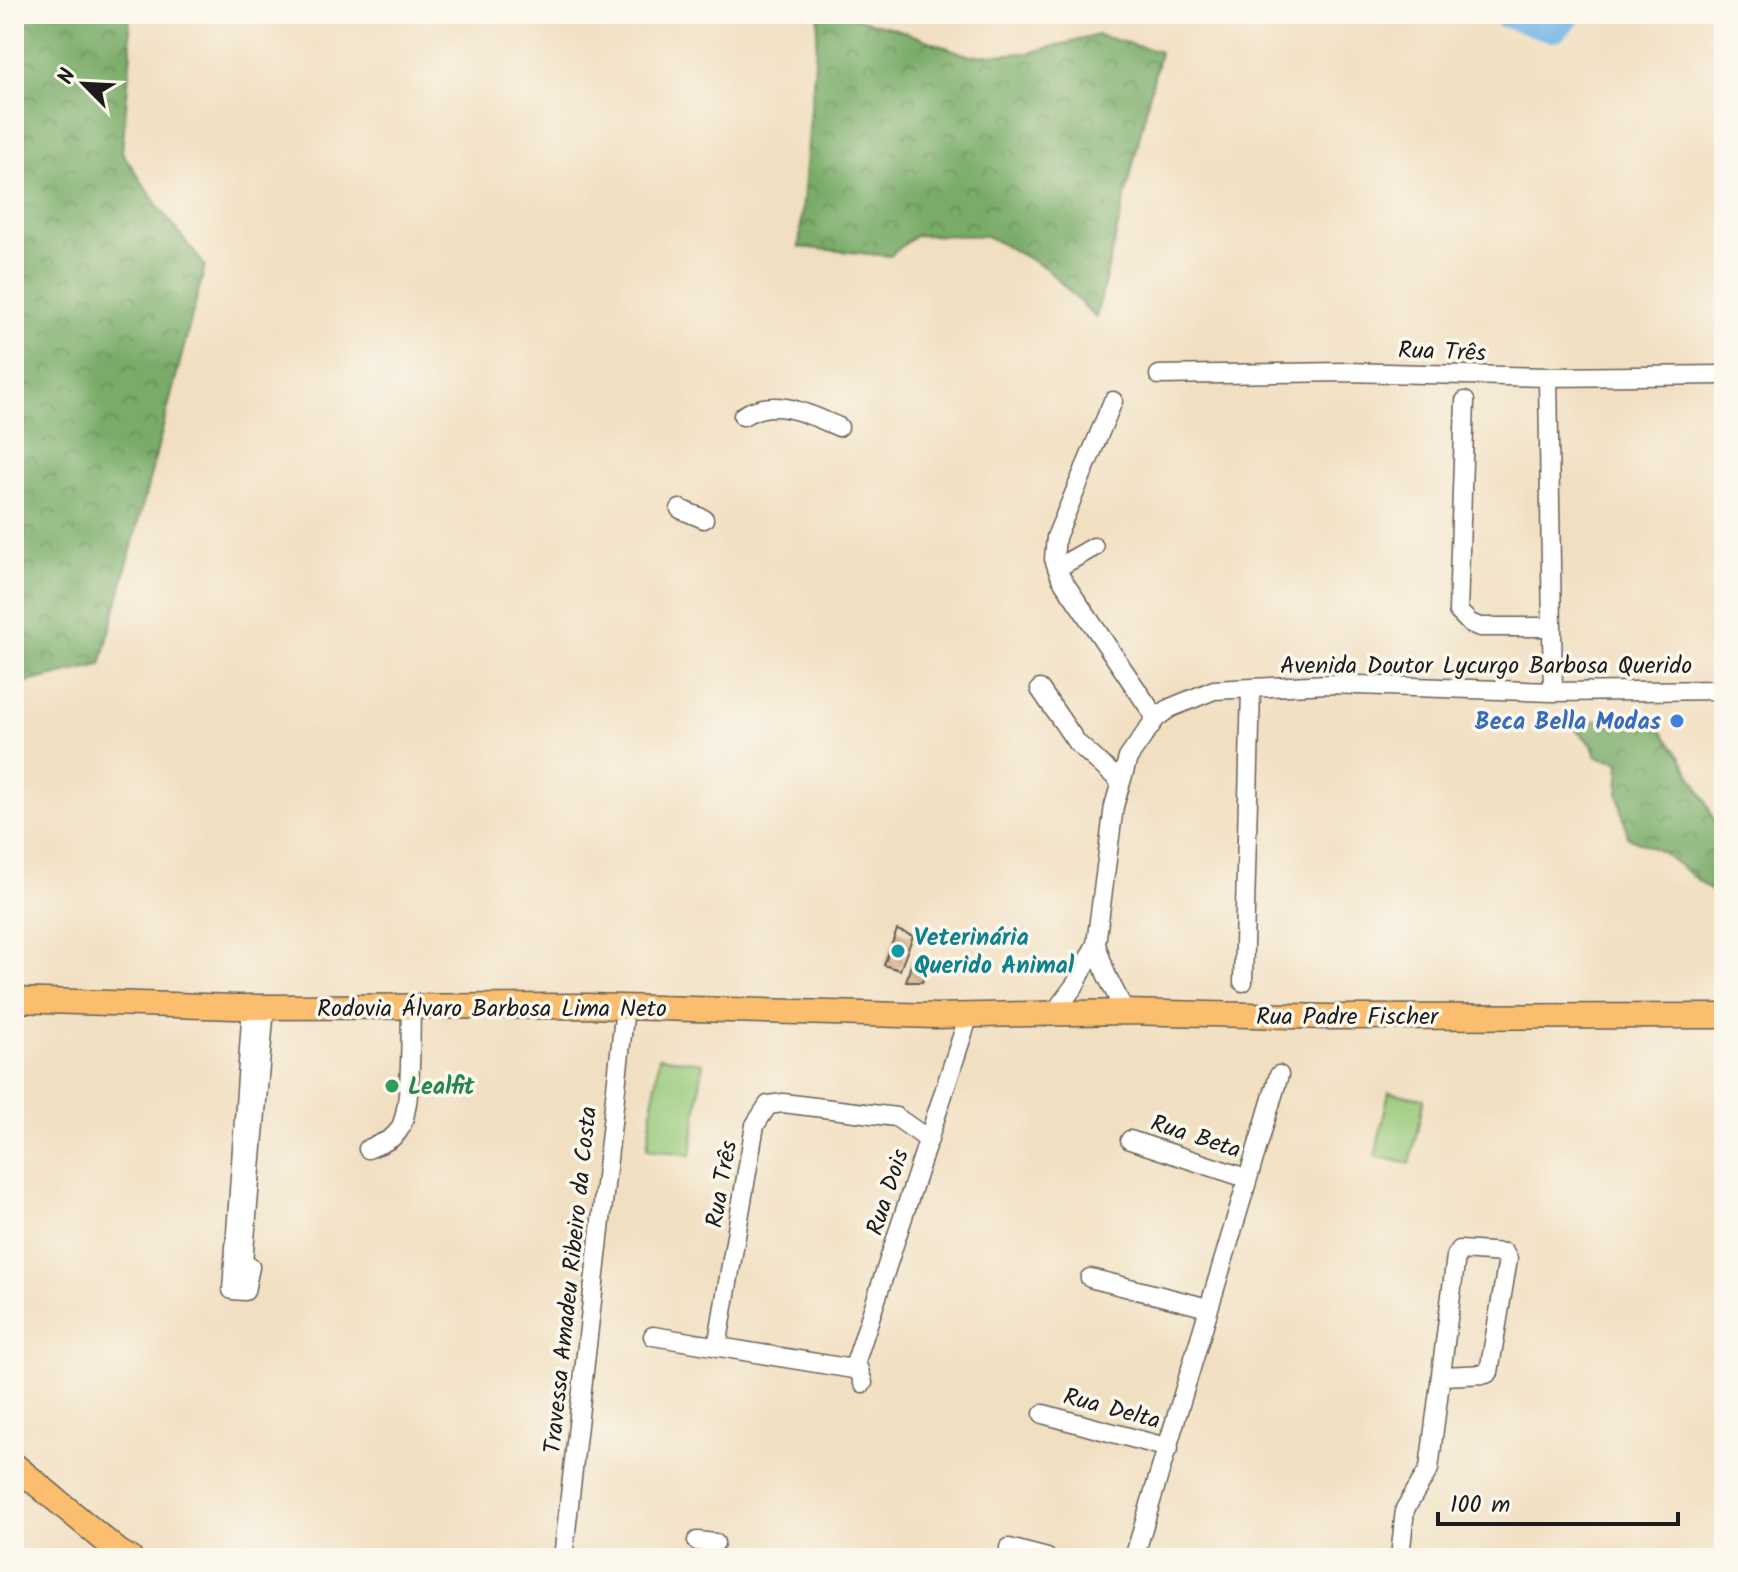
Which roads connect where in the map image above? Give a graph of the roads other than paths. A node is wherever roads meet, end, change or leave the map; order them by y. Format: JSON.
{"nodes":[{"id":1,"x":1159,"y":375,"type":"dead end"},
{"id":2,"x":1724,"y":375,"type":"edge"},
{"id":3,"x":1548,"y":377,"type":"junction"},
{"id":4,"x":1113,"y":401,"type":"dead end"},
{"id":5,"x":1465,"y":401,"type":"dead end"},
{"id":6,"x":743,"y":416,"type":"dead end"},
{"id":7,"x":839,"y":427,"type":"dead end"},
{"id":8,"x":680,"y":509,"type":"dead end"},
{"id":9,"x":704,"y":519,"type":"dead end"},
{"id":10,"x":1094,"y":547,"type":"dead end"},
{"id":11,"x":1057,"y":568,"type":"junction"},
{"id":12,"x":1551,"y":627,"type":"junction"},
{"id":13,"x":1040,"y":689,"type":"dead end"},
{"id":14,"x":1251,"y":689,"type":"junction"},
{"id":15,"x":1724,"y":690,"type":"edge"},
{"id":16,"x":1553,"y":692,"type":"junction"},
{"id":17,"x":1156,"y":718,"type":"junction"},
{"id":18,"x":1121,"y":782,"type":"junction"},
{"id":19,"x":1096,"y":944,"type":"junction"},
{"id":20,"x":1243,"y":982,"type":"dead end"},
{"id":21,"x":14,"y":1000,"type":"edge"},
{"id":22,"x":411,"y":1005,"type":"junction"},
{"id":23,"x":259,"y":1006,"type":"junction"},
{"id":24,"x":625,"y":1008,"type":"junction"},
{"id":25,"x":1125,"y":1012,"type":"junction"},
{"id":26,"x":1054,"y":1013,"type":"junction"},
{"id":27,"x":969,"y":1015,"type":"junction"},
{"id":28,"x":1724,"y":1016,"type":"edge"},
{"id":29,"x":1279,"y":1075,"type":"dead end"},
{"id":30,"x":929,"y":1140,"type":"junction"},
{"id":31,"x":1130,"y":1140,"type":"dead end"},
{"id":32,"x":368,"y":1149,"type":"dead end"},
{"id":33,"x":1246,"y":1178,"type":"junction"},
{"id":34,"x":1090,"y":1278,"type":"dead end"},
{"id":35,"x":1208,"y":1308,"type":"junction"},
{"id":36,"x":653,"y":1336,"type":"dead end"},
{"id":37,"x":717,"y":1347,"type":"junction"},
{"id":38,"x":1443,"y":1376,"type":"junction"},
{"id":39,"x":1043,"y":1414,"type":"dead end"},
{"id":40,"x":1169,"y":1448,"type":"junction"},
{"id":41,"x":14,"y":1465,"type":"edge"},
{"id":42,"x":1009,"y":1548,"type":"dead end"},
{"id":43,"x":121,"y":1556,"type":"edge"},
{"id":44,"x":563,"y":1558,"type":"edge"},
{"id":45,"x":1047,"y":1558,"type":"edge"},
{"id":46,"x":1134,"y":1558,"type":"edge"},
{"id":47,"x":1400,"y":1558,"type":"edge"}],
"edges":[{"from":1,"to":3,"type":"street","name":"Rua Três"},
{"from":2,"to":3,"type":"street","name":"Rua Três"},
{"from":3,"to":12,"type":"street"},
{"from":4,"to":11,"type":"street"},
{"from":5,"to":12,"type":"street"},
{"from":6,"to":7,"type":"street"},
{"from":8,"to":9,"type":"street"},
{"from":10,"to":11,"type":"street"},
{"from":11,"to":17,"type":"street"},
{"from":12,"to":16,"type":"street"},
{"from":13,"to":18,"type":"street"},
{"from":14,"to":16,"type":"street","name":"Avenida Doutor Lycurgo Barbosa Querido"},
{"from":14,"to":17,"type":"street","name":"Avenida Doutor Lycurgo Barbosa Querido"},
{"from":14,"to":20,"type":"street"},
{"from":15,"to":16,"type":"street","name":"Avenida Doutor Lycurgo Barbosa Querido"},
{"from":17,"to":18,"type":"street","name":"Avenida Doutor Lycurgo Barbosa Querido"},
{"from":18,"to":19,"type":"street","name":"Avenida Doutor Lycurgo Barbosa Querido"},
{"from":19,"to":25,"type":"street"},
{"from":19,"to":26,"type":"street"},
{"from":21,"to":23,"type":"main road","name":"Rodovia Álvaro Barbosa Lima Neto"},
{"from":22,"to":23,"type":"main road","name":"Rodovia Álvaro Barbosa Lima Neto"},
{"from":22,"to":24,"type":"main road","name":"Rodovia Álvaro Barbosa Lima Neto"},
{"from":22,"to":32,"type":"street"},
{"from":23,"to":23,"type":"street"},
{"from":24,"to":27,"type":"main road","name":"Rodovia Álvaro Barbosa Lima Neto"},
{"from":24,"to":44,"type":"street","name":"Travessa Amadeu Ribeiro da Costa"},
{"from":25,"to":26,"type":"main road","name":"Rua Padre Fischer"},
{"from":25,"to":28,"type":"main road","name":"Rua Padre Fischer"},
{"from":26,"to":27,"type":"main road","name":"Rua Padre Fischer"},
{"from":27,"to":30,"type":"street","name":"Rua Dois"},
{"from":29,"to":33,"type":"street"},
{"from":30,"to":37,"type":"street","name":"Rua Dois"},
{"from":30,"to":37,"type":"street","name":"Rua Três"},
{"from":31,"to":33,"type":"street","name":"Rua Beta"},
{"from":33,"to":35,"type":"street"},
{"from":34,"to":35,"type":"street"},
{"from":35,"to":40,"type":"street"},
{"from":36,"to":37,"type":"street"},
{"from":38,"to":38,"type":"street"},
{"from":38,"to":47,"type":"street"},
{"from":39,"to":40,"type":"street","name":"Rua Delta"},
{"from":40,"to":46,"type":"street"},
{"from":41,"to":43,"type":"main road"},
{"from":42,"to":45,"type":"street"}]}
